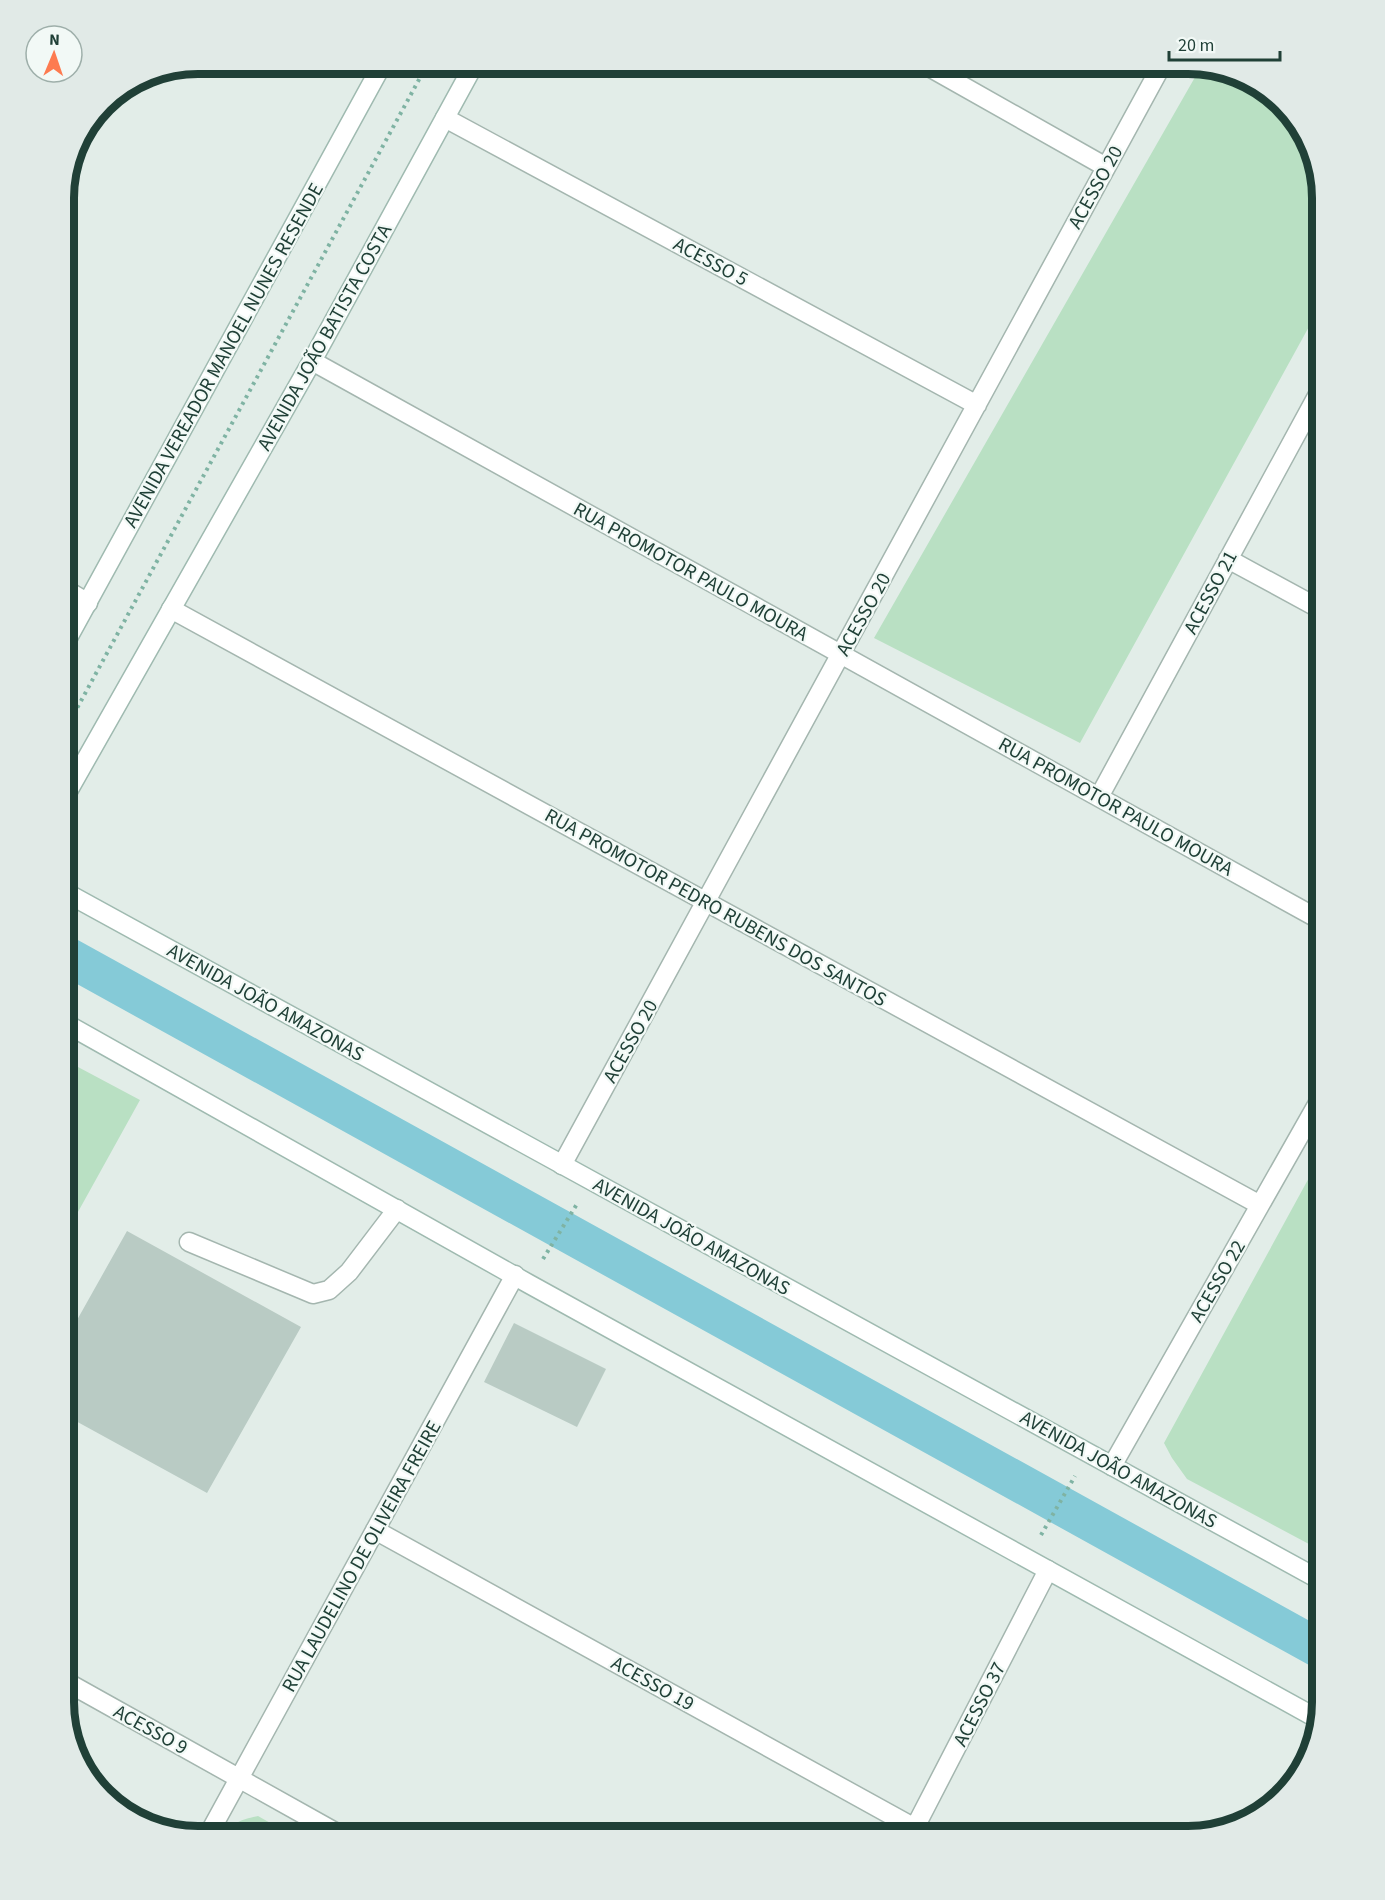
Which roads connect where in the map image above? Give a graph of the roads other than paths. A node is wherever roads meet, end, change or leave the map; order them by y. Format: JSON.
{"nodes":[{"id":1,"x":377,"y":74,"type":"edge"},
{"id":2,"x":469,"y":74,"type":"edge"},
{"id":3,"x":941,"y":74,"type":"edge"},
{"id":4,"x":1157,"y":74,"type":"edge"},
{"id":5,"x":445,"y":118,"type":"junction"},
{"id":6,"x":1106,"y":167,"type":"junction"},
{"id":7,"x":312,"y":360,"type":"junction"},
{"id":8,"x":977,"y":405,"type":"junction"},
{"id":9,"x":1312,"y":405,"type":"edge"},
{"id":10,"x":1228,"y":559,"type":"junction"},
{"id":11,"x":74,"y":595,"type":"edge"},
{"id":12,"x":88,"y":603,"type":"junction"},
{"id":13,"x":1312,"y":605,"type":"edge"},
{"id":14,"x":171,"y":609,"type":"junction"},
{"id":15,"x":74,"y":628,"type":"edge"},
{"id":16,"x":841,"y":654,"type":"junction"},
{"id":17,"x":74,"y":781,"type":"edge"},
{"id":18,"x":1099,"y":797,"type":"junction"},
{"id":19,"x":74,"y":897,"type":"edge"},
{"id":20,"x":706,"y":902,"type":"junction"},
{"id":21,"x":1312,"y":915,"type":"edge"},
{"id":22,"x":74,"y":1028,"type":"edge"},
{"id":23,"x":1312,"y":1114,"type":"edge"},
{"id":24,"x":562,"y":1165,"type":"junction"},
{"id":25,"x":1260,"y":1205,"type":"junction"},
{"id":26,"x":397,"y":1209,"type":"junction"},
{"id":27,"x":189,"y":1242,"type":"dead end"},
{"id":28,"x":515,"y":1275,"type":"junction"},
{"id":29,"x":1112,"y":1466,"type":"junction"},
{"id":30,"x":375,"y":1530,"type":"junction"},
{"id":31,"x":1048,"y":1570,"type":"junction"},
{"id":32,"x":1312,"y":1576,"type":"edge"},
{"id":33,"x":74,"y":1686,"type":"edge"},
{"id":34,"x":1311,"y":1715,"type":"edge"},
{"id":35,"x":240,"y":1778,"type":"junction"},
{"id":36,"x":213,"y":1826,"type":"edge"},
{"id":37,"x":325,"y":1826,"type":"edge"},
{"id":38,"x":902,"y":1826,"type":"edge"},
{"id":39,"x":916,"y":1826,"type":"edge"}],
"edges":[{"from":1,"to":12,"type":"street","name":"AVENIDA VEREADOR MANOEL NUNES RESENDE"},
{"from":2,"to":5,"type":"street","name":"AVENIDA JOÃO BATISTA COSTA"},
{"from":3,"to":6,"type":"street"},
{"from":4,"to":6,"type":"street","name":"ACESSO 20"},
{"from":5,"to":7,"type":"street","name":"AVENIDA JOÃO BATISTA COSTA"},
{"from":5,"to":8,"type":"street","name":"ACESSO 5"},
{"from":6,"to":8,"type":"street","name":"ACESSO 20"},
{"from":7,"to":14,"type":"street","name":"AVENIDA JOÃO BATISTA COSTA"},
{"from":7,"to":16,"type":"street","name":"RUA PROMOTOR PAULO MOURA"},
{"from":8,"to":16,"type":"street","name":"ACESSO 20"},
{"from":9,"to":10,"type":"street","name":"ACESSO 21"},
{"from":10,"to":13,"type":"street"},
{"from":10,"to":18,"type":"street","name":"ACESSO 21"},
{"from":11,"to":12,"type":"street"},
{"from":12,"to":15,"type":"street","name":"AVENIDA VEREADOR MANOEL NUNES RESENDE"},
{"from":14,"to":17,"type":"street"},
{"from":14,"to":20,"type":"street","name":"RUA PROMOTOR PEDRO RUBENS DOS SANTOS"},
{"from":16,"to":18,"type":"street","name":"RUA PROMOTOR PAULO MOURA"},
{"from":16,"to":20,"type":"street","name":"ACESSO 20"},
{"from":18,"to":21,"type":"street","name":"RUA PROMOTOR PAULO MOURA"},
{"from":19,"to":24,"type":"street","name":"AVENIDA JOÃO AMAZONAS"},
{"from":20,"to":24,"type":"street","name":"ACESSO 20"},
{"from":20,"to":25,"type":"street","name":"RUA PROMOTOR PEDRO RUBENS DOS SANTOS"},
{"from":22,"to":26,"type":"street"},
{"from":23,"to":25,"type":"street","name":"ACESSO 22"},
{"from":24,"to":29,"type":"street","name":"AVENIDA JOÃO AMAZONAS"},
{"from":25,"to":29,"type":"street","name":"ACESSO 22"},
{"from":26,"to":27,"type":"street"},
{"from":26,"to":28,"type":"street"},
{"from":28,"to":30,"type":"street","name":"RUA LAUDELINO DE OLIVEIRA FREIRE"},
{"from":28,"to":31,"type":"street"},
{"from":29,"to":32,"type":"street","name":"AVENIDA JOÃO AMAZONAS"},
{"from":30,"to":35,"type":"street","name":"RUA LAUDELINO DE OLIVEIRA FREIRE"},
{"from":30,"to":38,"type":"street","name":"ACESSO 19"},
{"from":31,"to":34,"type":"street"},
{"from":31,"to":39,"type":"street","name":"ACESSO 37"},
{"from":33,"to":35,"type":"street","name":"ACESSO 9"},
{"from":35,"to":36,"type":"street","name":"RUA LAUDELINO DE OLIVEIRA FREIRE"},
{"from":35,"to":37,"type":"street","name":"ACESSO 9"}]}
